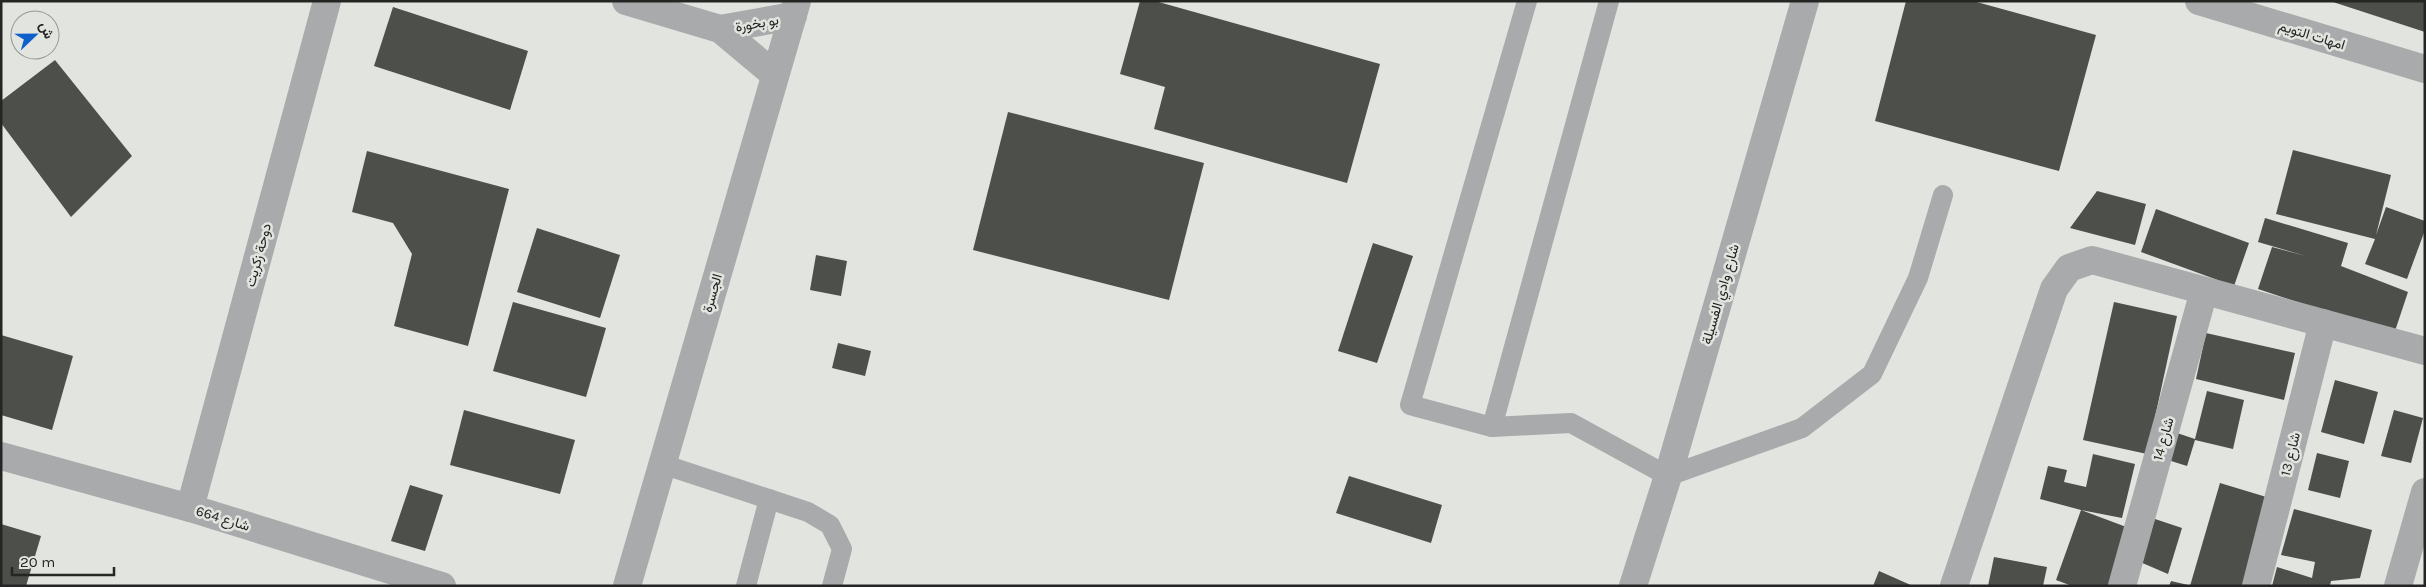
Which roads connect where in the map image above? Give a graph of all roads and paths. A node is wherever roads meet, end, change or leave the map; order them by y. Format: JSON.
{"nodes":[{"id":1,"x":327,"y":1,"type":"edge"},
{"id":2,"x":626,"y":1,"type":"edge"},
{"id":3,"x":1527,"y":1,"type":"edge"},
{"id":4,"x":1609,"y":1,"type":"edge"},
{"id":5,"x":1805,"y":1,"type":"edge"},
{"id":6,"x":2198,"y":1,"type":"edge"},
{"id":7,"x":795,"y":9,"type":"edge"},
{"id":8,"x":720,"y":29,"type":"junction"},
{"id":9,"x":2425,"y":69,"type":"edge"},
{"id":10,"x":775,"y":75,"type":"junction"},
{"id":11,"x":1943,"y":195,"type":"dead end"},
{"id":12,"x":2204,"y":291,"type":"junction"},
{"id":13,"x":2323,"y":323,"type":"junction"},
{"id":14,"x":2425,"y":351,"type":"edge"},
{"id":15,"x":1492,"y":427,"type":"junction"},
{"id":16,"x":1,"y":456,"type":"edge"},
{"id":17,"x":662,"y":464,"type":"junction"},
{"id":18,"x":1668,"y":476,"type":"junction"},
{"id":19,"x":2425,"y":492,"type":"edge"},
{"id":20,"x":769,"y":499,"type":"junction"},
{"id":21,"x":190,"y":508,"type":"junction"},
{"id":22,"x":442,"y":586,"type":"edge"},
{"id":23,"x":628,"y":586,"type":"edge"},
{"id":24,"x":746,"y":586,"type":"edge"},
{"id":25,"x":832,"y":586,"type":"edge"},
{"id":26,"x":1633,"y":586,"type":"edge"},
{"id":27,"x":1954,"y":586,"type":"edge"},
{"id":28,"x":2122,"y":586,"type":"edge"},
{"id":29,"x":2256,"y":586,"type":"edge"},
{"id":30,"x":2398,"y":586,"type":"edge"}],
"edges":[{"from":1,"to":21,"type":"street","name":"دوحة زكريت"},
{"from":2,"to":8,"type":"street","name":"بو بخورة"},
{"from":3,"to":15,"type":"lane"},
{"from":4,"to":15,"type":"lane"},
{"from":5,"to":18,"type":"street","name":"شارع وادي الفسيلة"},
{"from":6,"to":9,"type":"street","name":"امهات التويم"},
{"from":7,"to":8,"type":"street","name":"بو بخورة"},
{"from":7,"to":10,"type":"street","name":"الجسرة"},
{"from":8,"to":10,"type":"street","name":"بو بخورة"},
{"from":10,"to":17,"type":"street","name":"الجسرة"},
{"from":11,"to":18,"type":"lane"},
{"from":12,"to":13,"type":"street"},
{"from":12,"to":27,"type":"street"},
{"from":12,"to":28,"type":"street","name":"شارع 14"},
{"from":13,"to":14,"type":"street"},
{"from":13,"to":29,"type":"street","name":"شارع 13"},
{"from":15,"to":18,"type":"lane"},
{"from":16,"to":21,"type":"street","name":"شارع 664"},
{"from":17,"to":20,"type":"lane"},
{"from":17,"to":23,"type":"street","name":"الجسرة"},
{"from":18,"to":26,"type":"street","name":"شارع وادي الفسيلة"},
{"from":19,"to":30,"type":"street"},
{"from":20,"to":24,"type":"lane"},
{"from":20,"to":25,"type":"lane"},
{"from":21,"to":22,"type":"street","name":"شارع 664"}]}
